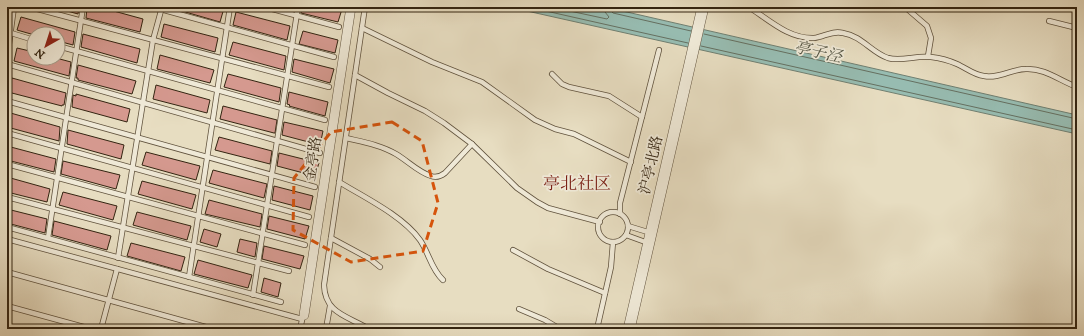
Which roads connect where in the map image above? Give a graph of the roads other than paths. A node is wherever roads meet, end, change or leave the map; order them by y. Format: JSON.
{"nodes":[{"id":1,"x":14,"y":7,"type":"edge"},
{"id":2,"x":30,"y":7,"type":"edge"},
{"id":3,"x":83,"y":7,"type":"edge"},
{"id":4,"x":153,"y":7,"type":"edge"},
{"id":5,"x":230,"y":7,"type":"edge"},
{"id":6,"x":265,"y":7,"type":"edge"},
{"id":7,"x":298,"y":7,"type":"edge"},
{"id":8,"x":351,"y":7,"type":"edge"},
{"id":9,"x":366,"y":7,"type":"edge"},
{"id":10,"x":703,"y":7,"type":"edge"},
{"id":11,"x":749,"y":7,"type":"edge"},
{"id":12,"x":905,"y":7,"type":"edge"},
{"id":13,"x":161,"y":8,"type":"edge"},
{"id":14,"x":297,"y":16,"type":"junction"},
{"id":15,"x":81,"y":21,"type":"junction"},
{"id":16,"x":1049,"y":21,"type":"dead end"},
{"id":17,"x":227,"y":27,"type":"junction"},
{"id":18,"x":339,"y":27,"type":"dead end"},
{"id":19,"x":362,"y":28,"type":"junction"},
{"id":20,"x":1077,"y":28,"type":"edge"},
{"id":21,"x":11,"y":33,"type":"junction"},
{"id":22,"x":26,"y":38,"type":"edge"},
{"id":23,"x":153,"y":40,"type":"junction"},
{"id":24,"x":292,"y":46,"type":"junction"},
{"id":25,"x":66,"y":48,"type":"edge"},
{"id":26,"x":659,"y":50,"type":"dead end"},
{"id":27,"x":76,"y":51,"type":"junction"},
{"id":28,"x":928,"y":56,"type":"junction"},
{"id":29,"x":334,"y":57,"type":"dead end"},
{"id":30,"x":222,"y":58,"type":"junction"},
{"id":31,"x":7,"y":59,"type":"edge"},
{"id":32,"x":7,"y":64,"type":"edge"},
{"id":33,"x":148,"y":71,"type":"junction"},
{"id":34,"x":552,"y":74,"type":"dead end"},
{"id":35,"x":355,"y":75,"type":"junction"},
{"id":36,"x":288,"y":76,"type":"junction"},
{"id":37,"x":72,"y":82,"type":"junction"},
{"id":38,"x":330,"y":87,"type":"dead end"},
{"id":39,"x":1077,"y":87,"type":"edge"},
{"id":40,"x":217,"y":90,"type":"junction"},
{"id":41,"x":7,"y":101,"type":"edge"},
{"id":42,"x":143,"y":102,"type":"junction"},
{"id":43,"x":282,"y":109,"type":"junction"},
{"id":44,"x":642,"y":116,"type":"junction"},
{"id":45,"x":66,"y":118,"type":"junction"},
{"id":46,"x":325,"y":120,"type":"dead end"},
{"id":47,"x":212,"y":122,"type":"junction"},
{"id":48,"x":7,"y":133,"type":"edge"},
{"id":49,"x":137,"y":137,"type":"junction"},
{"id":50,"x":346,"y":138,"type":"junction"},
{"id":51,"x":278,"y":140,"type":"junction"},
{"id":52,"x":472,"y":144,"type":"junction"},
{"id":53,"x":62,"y":148,"type":"junction"},
{"id":54,"x":320,"y":153,"type":"dead end"},
{"id":55,"x":207,"y":157,"type":"junction"},
{"id":56,"x":631,"y":162,"type":"junction"},
{"id":57,"x":7,"y":164,"type":"edge"},
{"id":58,"x":132,"y":168,"type":"junction"},
{"id":59,"x":272,"y":175,"type":"junction"},
{"id":60,"x":58,"y":178,"type":"junction"},
{"id":61,"x":339,"y":182,"type":"junction"},
{"id":62,"x":202,"y":187,"type":"junction"},
{"id":63,"x":315,"y":187,"type":"dead end"},
{"id":64,"x":7,"y":197,"type":"edge"},
{"id":65,"x":128,"y":197,"type":"junction"},
{"id":66,"x":267,"y":205,"type":"junction"},
{"id":67,"x":53,"y":209,"type":"junction"},
{"id":68,"x":620,"y":214,"type":"junction"},
{"id":69,"x":198,"y":216,"type":"junction"},
{"id":70,"x":309,"y":217,"type":"dead end"},
{"id":71,"x":600,"y":222,"type":"junction"},
{"id":72,"x":628,"y":226,"type":"junction"},
{"id":73,"x":7,"y":227,"type":"edge"},
{"id":74,"x":123,"y":228,"type":"junction"},
{"id":75,"x":263,"y":234,"type":"junction"},
{"id":76,"x":626,"y":235,"type":"junction"},
{"id":77,"x":7,"y":238,"type":"edge"},
{"id":78,"x":48,"y":238,"type":"junction"},
{"id":79,"x":331,"y":238,"type":"junction"},
{"id":80,"x":650,"y":238,"type":"junction"},
{"id":81,"x":613,"y":242,"type":"junction"},
{"id":82,"x":305,"y":245,"type":"dead end"},
{"id":83,"x":193,"y":246,"type":"junction"},
{"id":84,"x":513,"y":250,"type":"dead end"},
{"id":85,"x":118,"y":258,"type":"junction"},
{"id":86,"x":258,"y":263,"type":"junction"},
{"id":87,"x":380,"y":267,"type":"dead end"},
{"id":88,"x":117,"y":268,"type":"junction"},
{"id":89,"x":288,"y":271,"type":"dead end"},
{"id":90,"x":7,"y":272,"type":"edge"},
{"id":91,"x":189,"y":277,"type":"junction"},
{"id":92,"x":443,"y":280,"type":"dead end"},
{"id":93,"x":605,"y":293,"type":"junction"},
{"id":94,"x":254,"y":295,"type":"junction"},
{"id":95,"x":108,"y":300,"type":"junction"},
{"id":96,"x":281,"y":302,"type":"dead end"},
{"id":97,"x":7,"y":306,"type":"edge"},
{"id":98,"x":330,"y":306,"type":"junction"},
{"id":99,"x":519,"y":310,"type":"dead end"},
{"id":100,"x":303,"y":317,"type":"junction"},
{"id":101,"x":91,"y":329,"type":"edge"},
{"id":102,"x":101,"y":329,"type":"edge"},
{"id":103,"x":213,"y":329,"type":"edge"},
{"id":104,"x":300,"y":329,"type":"edge"},
{"id":105,"x":326,"y":329,"type":"edge"},
{"id":106,"x":369,"y":329,"type":"edge"},
{"id":107,"x":560,"y":329,"type":"edge"},
{"id":108,"x":597,"y":329,"type":"edge"},
{"id":109,"x":628,"y":329,"type":"edge"}],
"edges":[{"from":1,"to":21,"type":"lane"},
{"from":2,"to":15,"type":"lane"},
{"from":3,"to":15,"type":"lane"},
{"from":4,"to":13,"type":"lane"},
{"from":5,"to":17,"type":"lane"},
{"from":6,"to":14,"type":"lane"},
{"from":7,"to":14,"type":"lane"},
{"from":8,"to":100,"type":"street","name":"金亭路"},
{"from":9,"to":19,"type":"lane"},
{"from":10,"to":80,"type":"street","name":"沪亭北路"},
{"from":11,"to":28,"type":"lane"},
{"from":12,"to":28,"type":"lane"},
{"from":13,"to":17,"type":"lane"},
{"from":13,"to":23,"type":"lane"},
{"from":14,"to":18,"type":"lane"},
{"from":14,"to":24,"type":"lane"},
{"from":15,"to":23,"type":"lane"},
{"from":15,"to":27,"type":"lane"},
{"from":16,"to":20,"type":"lane"},
{"from":17,"to":24,"type":"lane"},
{"from":17,"to":30,"type":"lane"},
{"from":19,"to":35,"type":"lane"},
{"from":19,"to":56,"type":"lane"},
{"from":21,"to":22,"type":"lane"},
{"from":21,"to":31,"type":"lane"},
{"from":23,"to":30,"type":"lane"},
{"from":23,"to":33,"type":"lane"},
{"from":24,"to":29,"type":"lane"},
{"from":24,"to":36,"type":"lane"},
{"from":25,"to":27,"type":"lane"},
{"from":26,"to":44,"type":"lane"},
{"from":27,"to":33,"type":"lane"},
{"from":27,"to":37,"type":"lane"},
{"from":28,"to":39,"type":"lane"},
{"from":30,"to":36,"type":"lane"},
{"from":30,"to":40,"type":"lane"},
{"from":32,"to":37,"type":"lane"},
{"from":33,"to":40,"type":"lane"},
{"from":33,"to":42,"type":"lane"},
{"from":34,"to":44,"type":"lane"},
{"from":35,"to":50,"type":"lane"},
{"from":35,"to":52,"type":"lane"},
{"from":36,"to":38,"type":"lane"},
{"from":36,"to":43,"type":"lane"},
{"from":37,"to":42,"type":"lane"},
{"from":37,"to":45,"type":"lane"},
{"from":40,"to":43,"type":"lane"},
{"from":40,"to":47,"type":"lane"},
{"from":41,"to":45,"type":"lane"},
{"from":42,"to":47,"type":"lane"},
{"from":42,"to":49,"type":"lane"},
{"from":43,"to":46,"type":"lane"},
{"from":43,"to":51,"type":"lane"},
{"from":44,"to":56,"type":"lane"},
{"from":45,"to":49,"type":"lane"},
{"from":45,"to":53,"type":"lane"},
{"from":47,"to":51,"type":"lane"},
{"from":47,"to":55,"type":"lane"},
{"from":48,"to":53,"type":"lane"},
{"from":49,"to":55,"type":"lane"},
{"from":49,"to":58,"type":"lane"},
{"from":50,"to":52,"type":"lane"},
{"from":50,"to":61,"type":"lane"},
{"from":51,"to":54,"type":"lane"},
{"from":51,"to":59,"type":"lane"},
{"from":52,"to":71,"type":"lane"},
{"from":53,"to":58,"type":"lane"},
{"from":53,"to":60,"type":"lane"},
{"from":55,"to":59,"type":"lane"},
{"from":55,"to":62,"type":"lane"},
{"from":56,"to":68,"type":"lane"},
{"from":57,"to":60,"type":"lane"},
{"from":58,"to":62,"type":"lane"},
{"from":58,"to":65,"type":"lane"},
{"from":59,"to":63,"type":"lane"},
{"from":59,"to":66,"type":"lane"},
{"from":60,"to":65,"type":"lane"},
{"from":60,"to":67,"type":"lane"},
{"from":61,"to":79,"type":"lane"},
{"from":61,"to":92,"type":"lane"},
{"from":62,"to":66,"type":"lane"},
{"from":62,"to":69,"type":"lane"},
{"from":64,"to":67,"type":"lane"},
{"from":65,"to":69,"type":"lane"},
{"from":65,"to":74,"type":"lane"},
{"from":66,"to":70,"type":"lane"},
{"from":66,"to":75,"type":"lane"},
{"from":67,"to":74,"type":"lane"},
{"from":67,"to":78,"type":"lane"},
{"from":68,"to":71,"type":"lane"},
{"from":68,"to":72,"type":"lane"},
{"from":69,"to":75,"type":"lane"},
{"from":69,"to":83,"type":"lane"},
{"from":71,"to":81,"type":"lane"},
{"from":72,"to":76,"type":"lane"},
{"from":72,"to":80,"type":"lane"},
{"from":73,"to":78,"type":"lane"},
{"from":74,"to":83,"type":"lane"},
{"from":74,"to":85,"type":"lane"},
{"from":75,"to":82,"type":"lane"},
{"from":75,"to":86,"type":"lane"},
{"from":76,"to":80,"type":"lane"},
{"from":76,"to":81,"type":"lane"},
{"from":77,"to":88,"type":"lane"},
{"from":78,"to":85,"type":"lane"},
{"from":79,"to":87,"type":"lane"},
{"from":79,"to":98,"type":"lane"},
{"from":80,"to":109,"type":"street","name":"沪亭北路"},
{"from":81,"to":93,"type":"lane"},
{"from":83,"to":86,"type":"lane"},
{"from":83,"to":91,"type":"lane"},
{"from":84,"to":93,"type":"lane"},
{"from":85,"to":91,"type":"lane"},
{"from":86,"to":89,"type":"lane"},
{"from":86,"to":94,"type":"lane"},
{"from":88,"to":95,"type":"lane"},
{"from":88,"to":100,"type":"lane"},
{"from":90,"to":95,"type":"lane"},
{"from":91,"to":94,"type":"lane"},
{"from":93,"to":108,"type":"lane"},
{"from":94,"to":96,"type":"lane"},
{"from":95,"to":102,"type":"lane"},
{"from":95,"to":103,"type":"lane"},
{"from":97,"to":101,"type":"lane"},
{"from":98,"to":105,"type":"lane"},
{"from":98,"to":106,"type":"lane"},
{"from":99,"to":107,"type":"lane"},
{"from":100,"to":104,"type":"lane"}]}
